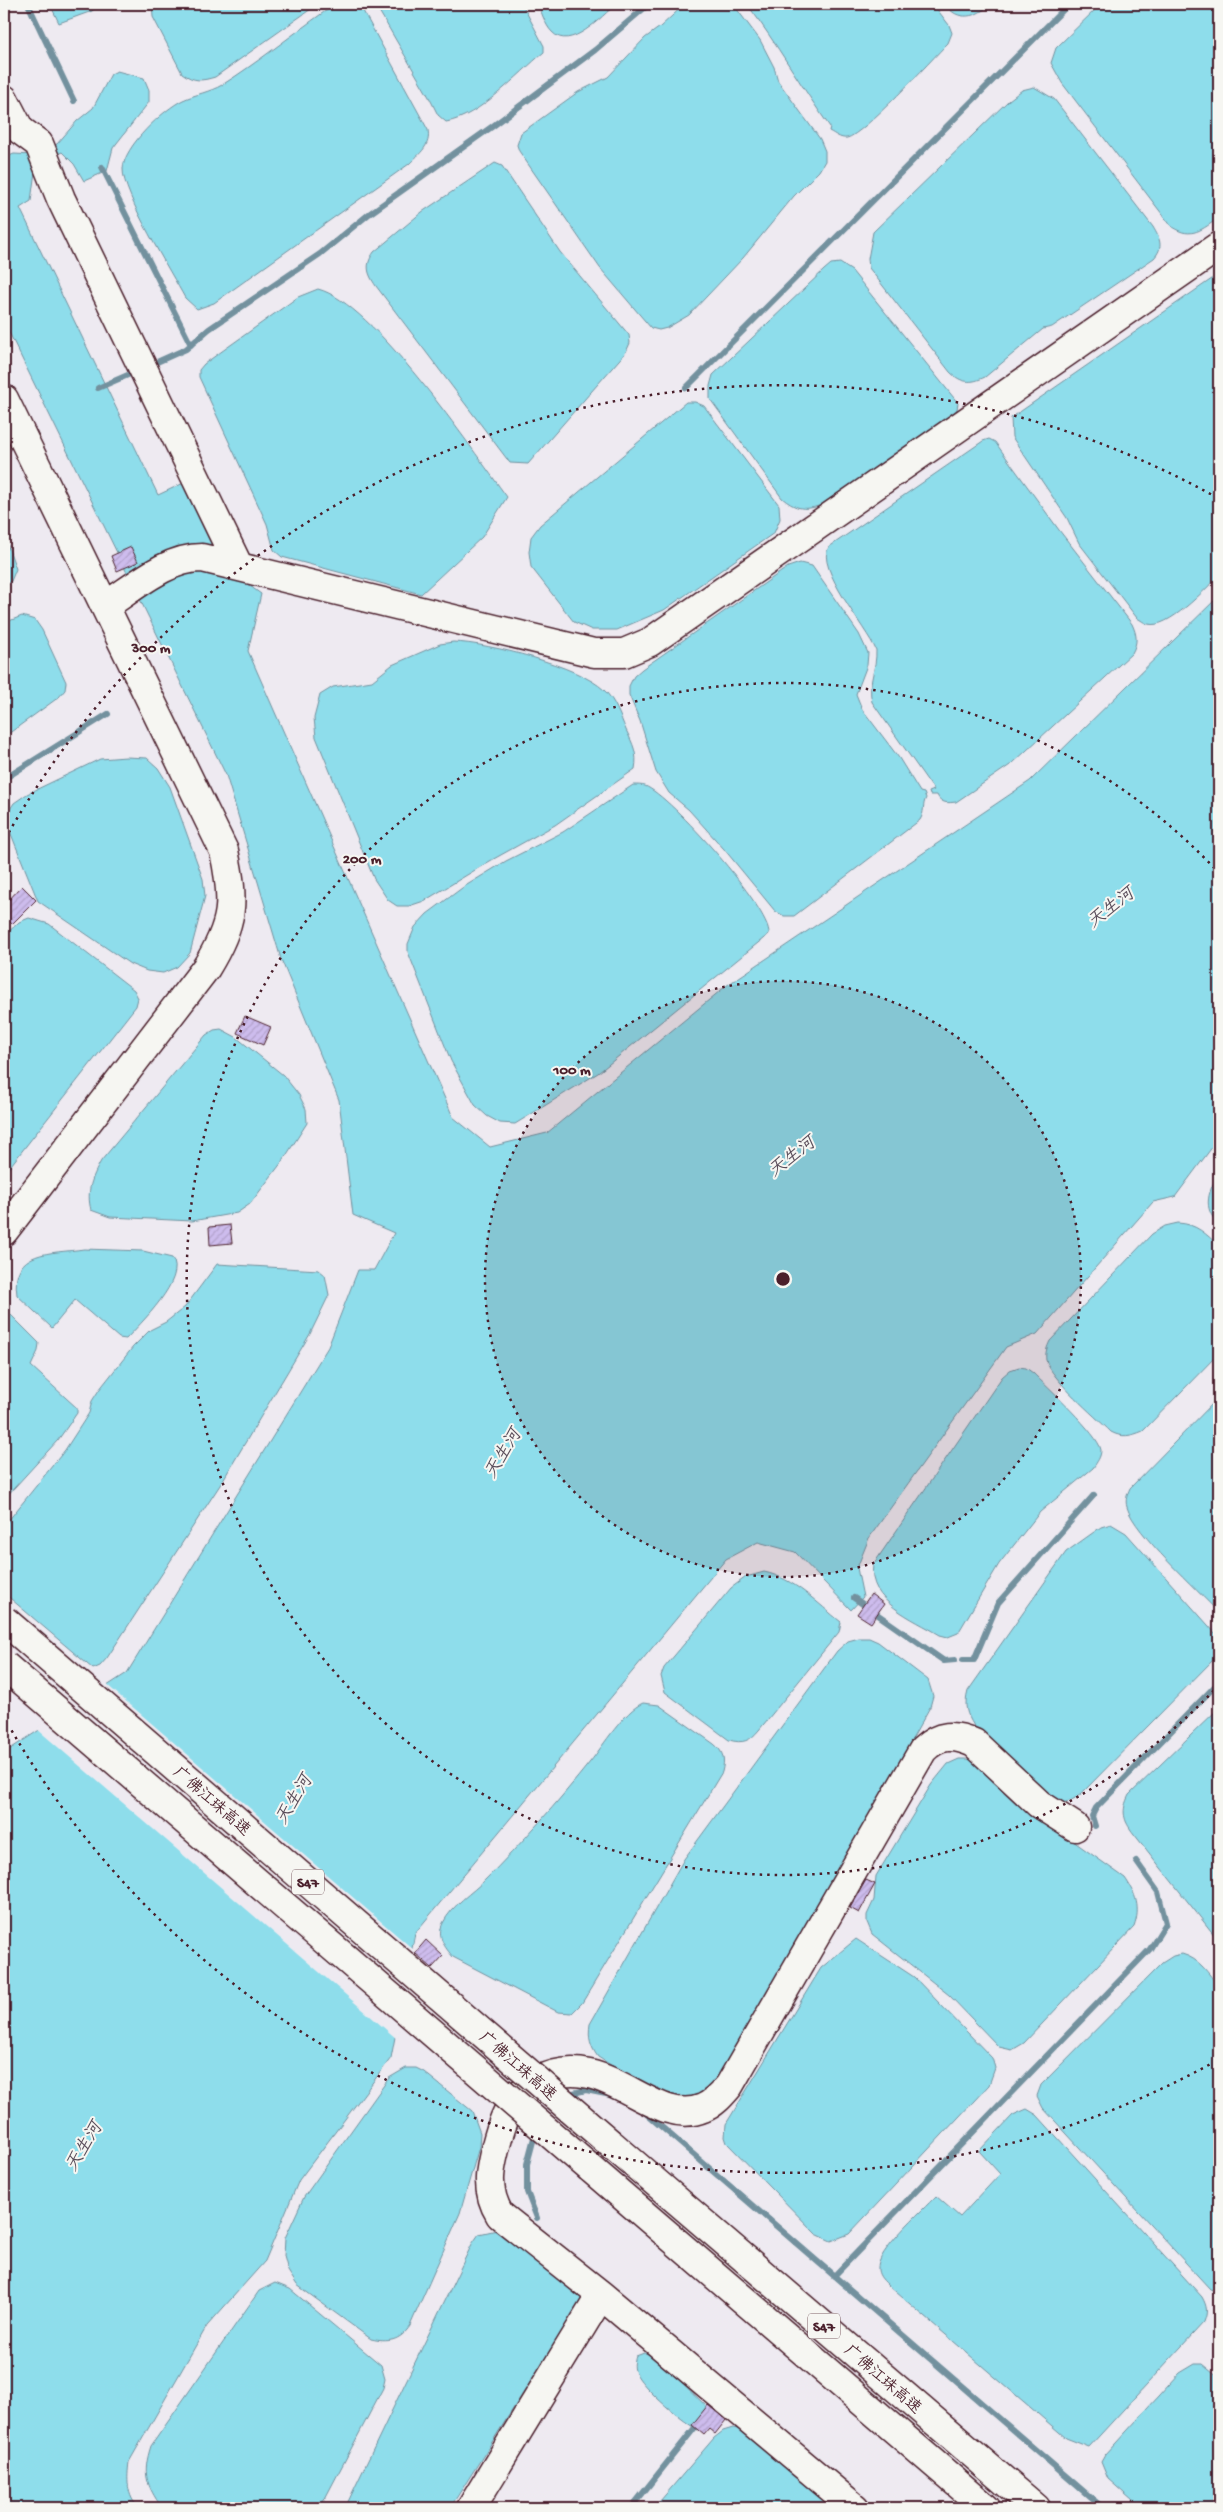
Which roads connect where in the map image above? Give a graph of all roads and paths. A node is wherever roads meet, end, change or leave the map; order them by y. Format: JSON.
{"nodes":[{"id":1,"x":4,"y":99,"type":"edge"},
{"id":2,"x":1219,"y":246,"type":"edge"},
{"id":3,"x":4,"y":399,"type":"edge"},
{"id":4,"x":238,"y":565,"type":"junction"},
{"id":5,"x":105,"y":606,"type":"junction"},
{"id":6,"x":4,"y":1230,"type":"edge"},
{"id":7,"x":4,"y":1620,"type":"edge"},
{"id":8,"x":4,"y":1665,"type":"edge"},
{"id":9,"x":1075,"y":1827,"type":"dead end"},
{"id":10,"x":601,"y":2295,"type":"junction"},
{"id":11,"x":471,"y":2508,"type":"edge"},
{"id":12,"x":855,"y":2508,"type":"edge"},
{"id":13,"x":986,"y":2508,"type":"edge"},
{"id":14,"x":1036,"y":2508,"type":"edge"}],
"edges":[{"from":1,"to":4,"type":"main road"},
{"from":2,"to":4,"type":"main road"},
{"from":3,"to":5,"type":"main road"},
{"from":4,"to":5,"type":"main road"},
{"from":5,"to":6,"type":"main road"},
{"from":7,"to":14,"type":"main road","name":"广佛江珠高速","number":"S47","bridge":true},
{"from":8,"to":13,"type":"main road","name":"广佛江珠高速","number":"S47","bridge":true},
{"from":9,"to":10,"type":"main road"},
{"from":10,"to":11,"type":"main road"},
{"from":10,"to":12,"type":"main road"}]}
